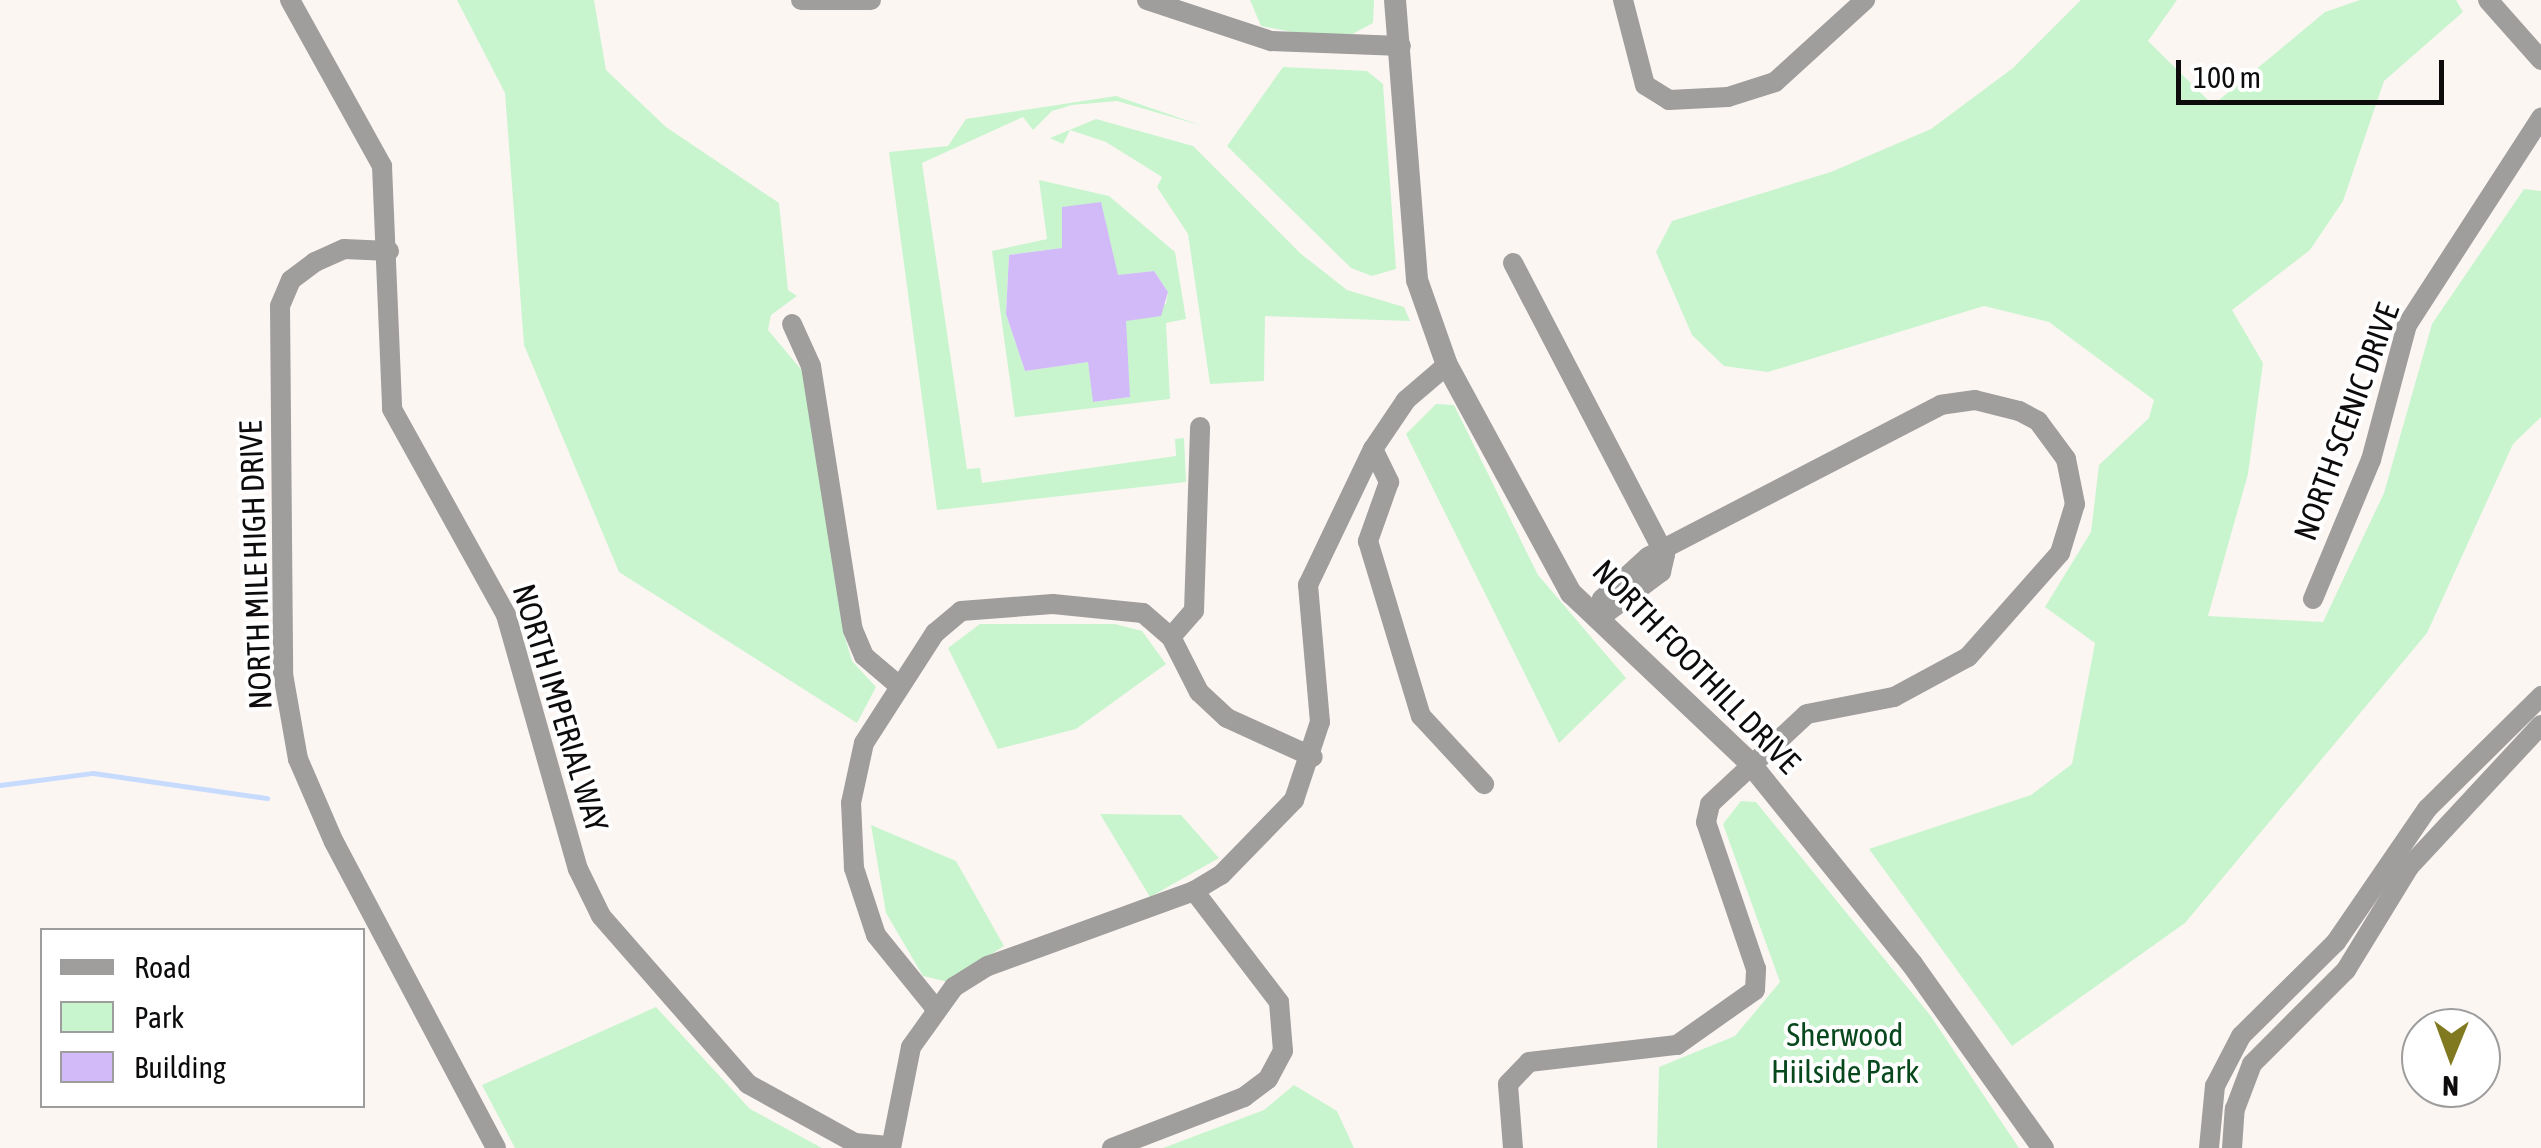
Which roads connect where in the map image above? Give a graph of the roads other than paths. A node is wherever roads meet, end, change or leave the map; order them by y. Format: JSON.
{"nodes":[{"id":1,"x":290,"y":0,"type":"edge"},
{"id":2,"x":800,"y":0,"type":"edge"},
{"id":3,"x":871,"y":0,"type":"edge"},
{"id":4,"x":1147,"y":0,"type":"edge"},
{"id":5,"x":1395,"y":0,"type":"edge"},
{"id":6,"x":1623,"y":0,"type":"edge"},
{"id":7,"x":1865,"y":0,"type":"edge"},
{"id":8,"x":2488,"y":0,"type":"edge"},
{"id":9,"x":1401,"y":46,"type":"junction"},
{"id":10,"x":2541,"y":60,"type":"edge"},
{"id":11,"x":2541,"y":118,"type":"edge"},
{"id":12,"x":389,"y":251,"type":"junction"},
{"id":13,"x":1513,"y":263,"type":"dead end"},
{"id":14,"x":792,"y":324,"type":"dead end"},
{"id":15,"x":1447,"y":365,"type":"junction"},
{"id":16,"x":1200,"y":427,"type":"dead end"},
{"id":17,"x":1374,"y":449,"type":"junction"},
{"id":18,"x":1664,"y":556,"type":"junction"},
{"id":19,"x":2313,"y":599,"type":"dead end"},
{"id":20,"x":1598,"y":619,"type":"junction"},
{"id":21,"x":1171,"y":637,"type":"junction"},
{"id":22,"x":898,"y":685,"type":"junction"},
{"id":23,"x":2541,"y":696,"type":"edge"},
{"id":24,"x":2541,"y":724,"type":"edge"},
{"id":25,"x":1313,"y":757,"type":"junction"},
{"id":26,"x":1750,"y":762,"type":"junction"},
{"id":27,"x":1484,"y":784,"type":"dead end"},
{"id":28,"x":1194,"y":891,"type":"junction"},
{"id":29,"x":2352,"y":916,"type":"junction"},
{"id":30,"x":2372,"y":930,"type":"junction"},
{"id":31,"x":936,"y":1010,"type":"junction"},
{"id":32,"x":891,"y":1147,"type":"edge"},
{"id":33,"x":496,"y":1148,"type":"edge"},
{"id":34,"x":1112,"y":1148,"type":"edge"},
{"id":35,"x":1513,"y":1148,"type":"edge"},
{"id":36,"x":2043,"y":1148,"type":"edge"},
{"id":37,"x":2209,"y":1148,"type":"edge"},
{"id":38,"x":2232,"y":1148,"type":"edge"}],
"edges":[{"from":1,"to":12,"type":"street","name":"NORTH IMPERIAL WAY"},
{"from":2,"to":3,"type":"street"},
{"from":4,"to":9,"type":"street"},
{"from":5,"to":9,"type":"street","name":"NORTH FOOTHILL DRIVE"},
{"from":6,"to":7,"type":"street"},
{"from":8,"to":10,"type":"street"},
{"from":9,"to":15,"type":"street","name":"NORTH FOOTHILL DRIVE"},
{"from":11,"to":19,"type":"street","name":"NORTH SCENIC DRIVE"},
{"from":12,"to":32,"type":"street","name":"NORTH IMPERIAL WAY"},
{"from":12,"to":33,"type":"street","name":"NORTH MILE HIGH DRIVE"},
{"from":13,"to":18,"type":"street"},
{"from":14,"to":22,"type":"street"},
{"from":15,"to":17,"type":"street"},
{"from":15,"to":20,"type":"street","name":"NORTH FOOTHILL DRIVE"},
{"from":16,"to":21,"type":"street"},
{"from":17,"to":25,"type":"street"},
{"from":17,"to":27,"type":"street"},
{"from":18,"to":20,"type":"street"},
{"from":18,"to":26,"type":"street"},
{"from":20,"to":26,"type":"street","name":"NORTH FOOTHILL DRIVE"},
{"from":21,"to":22,"type":"street"},
{"from":21,"to":25,"type":"street"},
{"from":22,"to":31,"type":"street"},
{"from":23,"to":29,"type":"street"},
{"from":24,"to":30,"type":"street"},
{"from":25,"to":28,"type":"street"},
{"from":26,"to":35,"type":"street"},
{"from":26,"to":36,"type":"street","name":"NORTH FOOTHILL DRIVE"},
{"from":28,"to":31,"type":"street"},
{"from":28,"to":34,"type":"street"},
{"from":29,"to":30,"type":"street"},
{"from":29,"to":37,"type":"street"},
{"from":30,"to":38,"type":"street"},
{"from":31,"to":32,"type":"street"}]}
